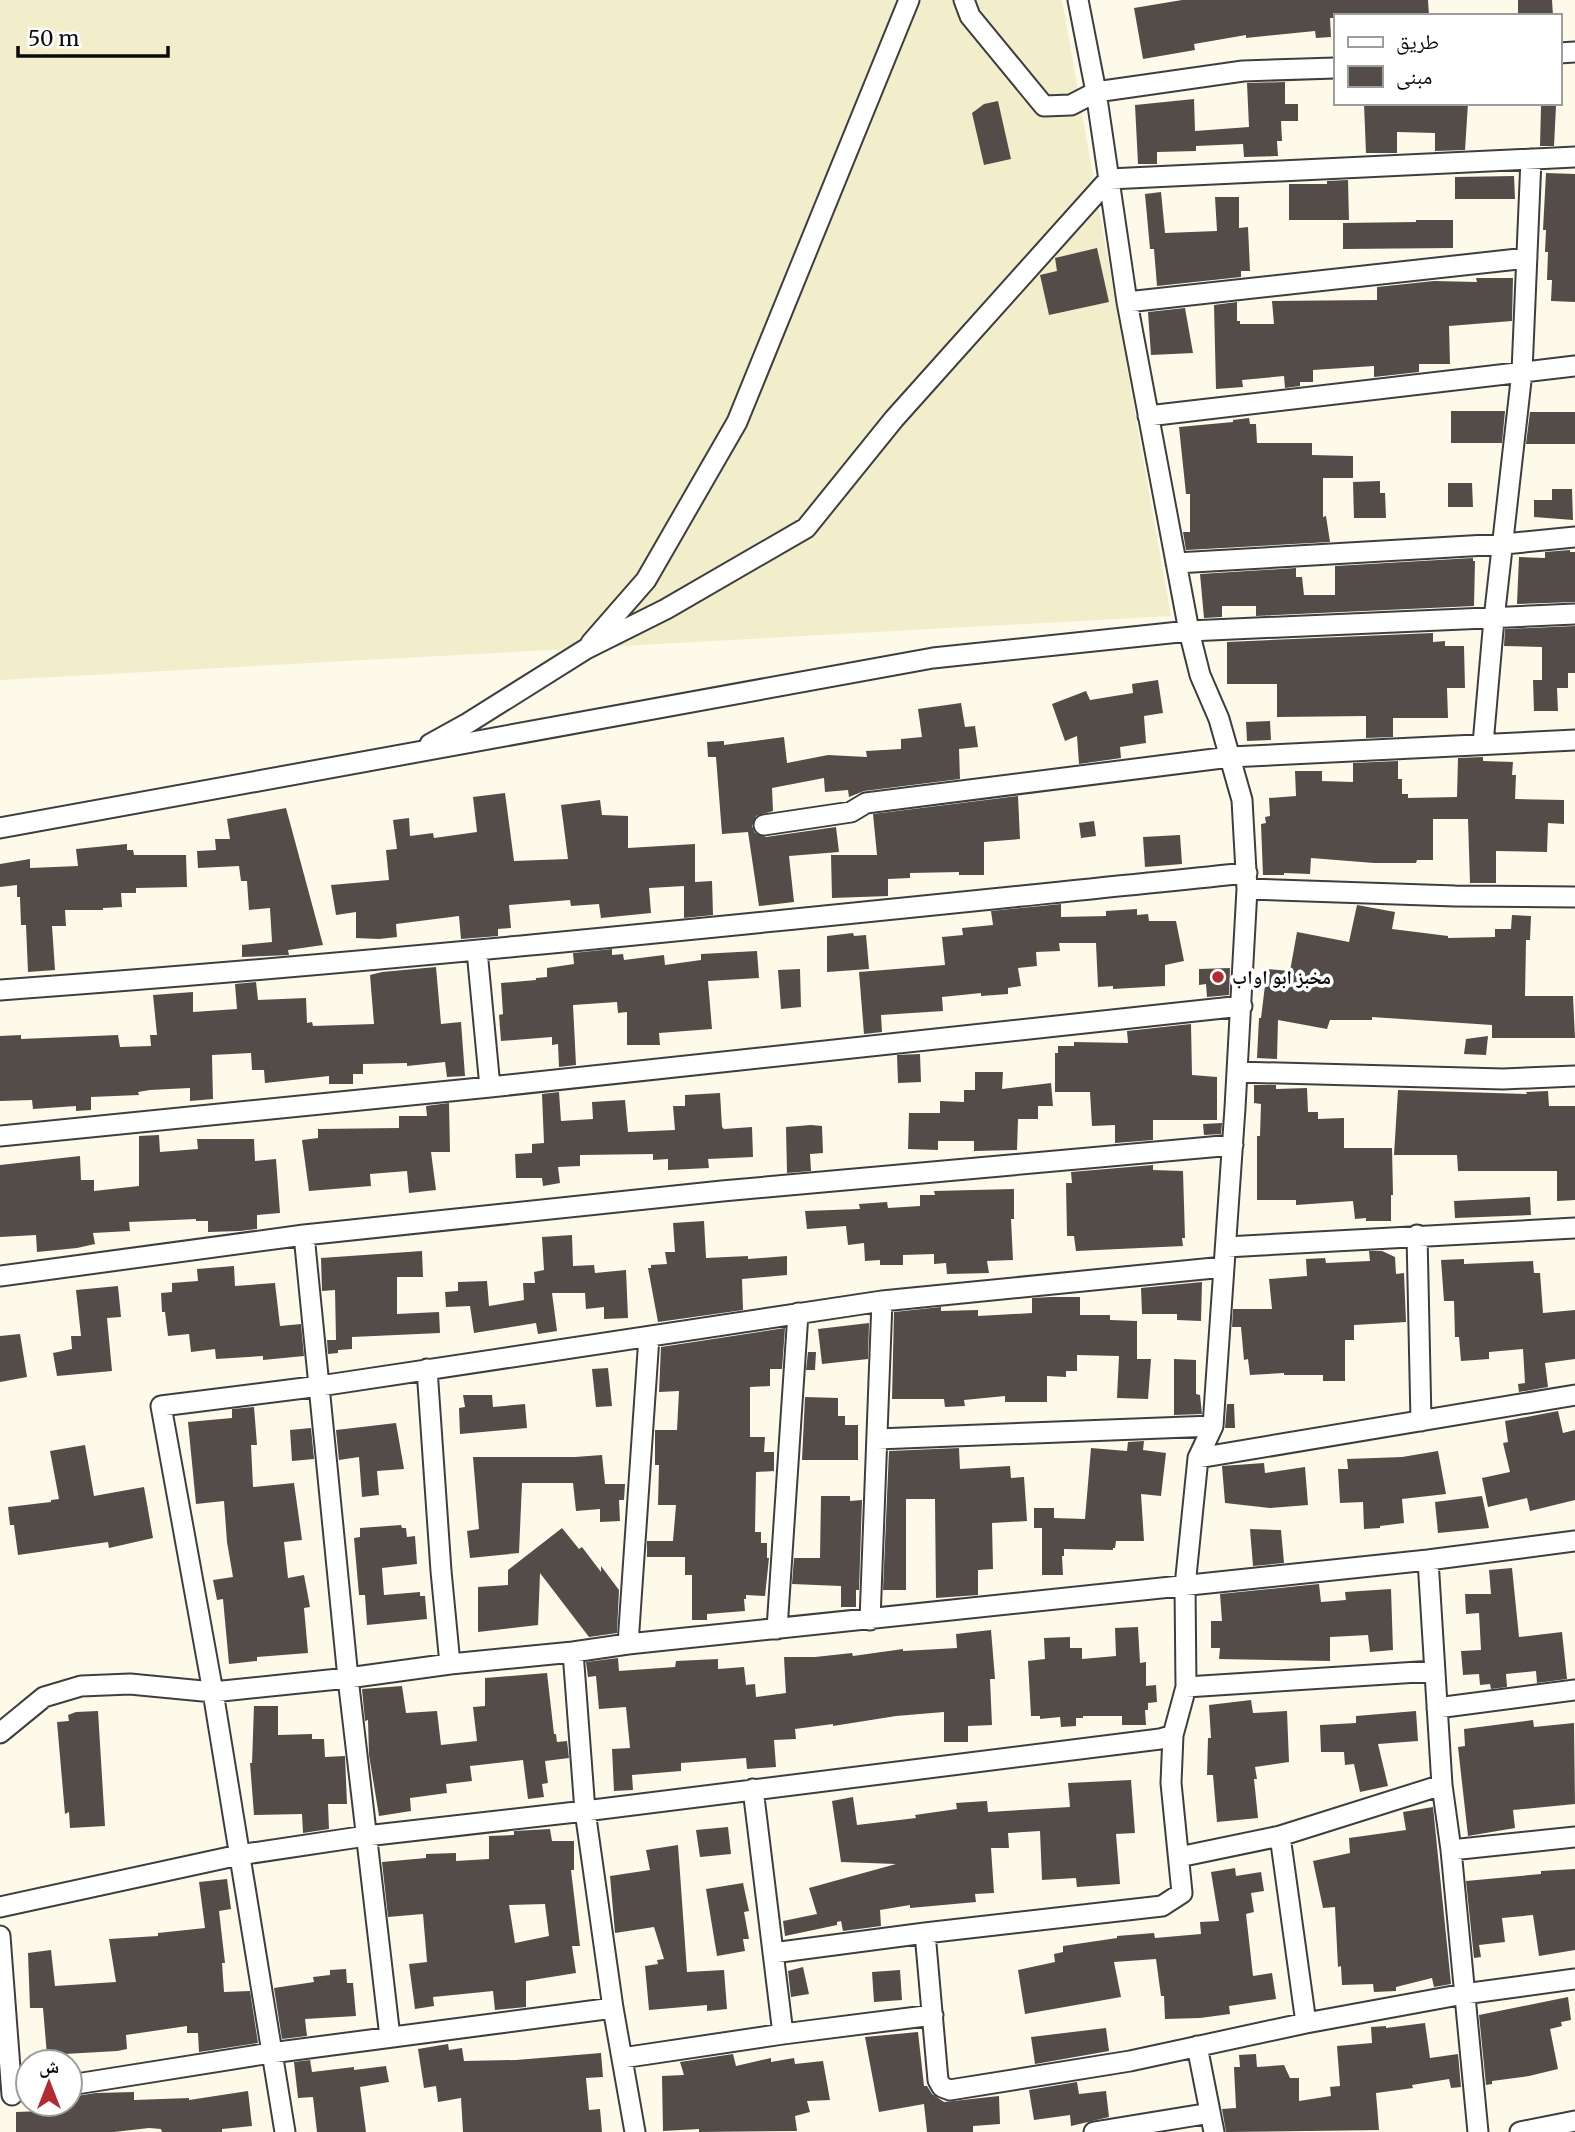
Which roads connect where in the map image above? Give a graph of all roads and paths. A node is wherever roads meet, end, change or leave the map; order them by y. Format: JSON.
{"nodes":[{"id":1,"x":909,"y":0,"type":"edge"},
{"id":2,"x":964,"y":0,"type":"edge"},
{"id":3,"x":1077,"y":0,"type":"edge"},
{"id":4,"x":1334,"y":68,"type":"edge"},
{"id":5,"x":1096,"y":92,"type":"junction"},
{"id":6,"x":1575,"y":157,"type":"edge"},
{"id":7,"x":1531,"y":159,"type":"junction"},
{"id":8,"x":1109,"y":178,"type":"junction"},
{"id":9,"x":1527,"y":258,"type":"junction"},
{"id":10,"x":1127,"y":302,"type":"junction"},
{"id":11,"x":1575,"y":366,"type":"edge"},
{"id":12,"x":1522,"y":372,"type":"junction"},
{"id":13,"x":1148,"y":416,"type":"junction"},
{"id":14,"x":1575,"y":537,"type":"edge"},
{"id":15,"x":1504,"y":544,"type":"junction"},
{"id":16,"x":1176,"y":563,"type":"junction"},
{"id":17,"x":1575,"y":614,"type":"edge"},
{"id":18,"x":1493,"y":619,"type":"junction"},
{"id":19,"x":1189,"y":631,"type":"junction"},
{"id":20,"x":586,"y":649,"type":"junction"},
{"id":21,"x":1575,"y":740,"type":"edge"},
{"id":22,"x":1483,"y":744,"type":"junction"},
{"id":23,"x":414,"y":753,"type":"junction"},
{"id":24,"x":1230,"y":757,"type":"junction"},
{"id":25,"x":764,"y":825,"type":"dead end"},
{"id":26,"x":0,"y":828,"type":"edge"},
{"id":27,"x":1247,"y":881,"type":"junction"},
{"id":28,"x":1575,"y":897,"type":"edge"},
{"id":29,"x":477,"y":951,"type":"junction"},
{"id":30,"x":0,"y":990,"type":"edge"},
{"id":31,"x":1242,"y":1006,"type":"junction"},
{"id":32,"x":1237,"y":1072,"type":"junction"},
{"id":33,"x":1575,"y":1076,"type":"edge"},
{"id":34,"x":490,"y":1087,"type":"junction"},
{"id":35,"x":0,"y":1136,"type":"edge"},
{"id":36,"x":1233,"y":1145,"type":"junction"},
{"id":37,"x":1575,"y":1228,"type":"edge"},
{"id":38,"x":304,"y":1235,"type":"junction"},
{"id":39,"x":1417,"y":1235,"type":"junction"},
{"id":40,"x":1225,"y":1257,"type":"junction"},
{"id":41,"x":0,"y":1276,"type":"edge"},
{"id":42,"x":882,"y":1301,"type":"junction"},
{"id":43,"x":798,"y":1313,"type":"junction"},
{"id":44,"x":649,"y":1337,"type":"junction"},
{"id":45,"x":427,"y":1369,"type":"junction"},
{"id":46,"x":320,"y":1386,"type":"junction"},
{"id":47,"x":1575,"y":1395,"type":"edge"},
{"id":48,"x":1421,"y":1421,"type":"junction"},
{"id":49,"x":1213,"y":1426,"type":"junction"},
{"id":50,"x":877,"y":1439,"type":"junction"},
{"id":51,"x":1198,"y":1458,"type":"junction"},
{"id":52,"x":1575,"y":1541,"type":"edge"},
{"id":53,"x":1428,"y":1560,"type":"junction"},
{"id":54,"x":1185,"y":1586,"type":"junction"},
{"id":55,"x":870,"y":1620,"type":"junction"},
{"id":56,"x":777,"y":1629,"type":"junction"},
{"id":57,"x":628,"y":1644,"type":"junction"},
{"id":58,"x":573,"y":1652,"type":"junction"},
{"id":59,"x":450,"y":1664,"type":"junction"},
{"id":60,"x":1434,"y":1671,"type":"junction"},
{"id":61,"x":348,"y":1678,"type":"junction"},
{"id":62,"x":1186,"y":1687,"type":"junction"},
{"id":63,"x":1575,"y":1690,"type":"edge"},
{"id":64,"x":214,"y":1692,"type":"junction"},
{"id":65,"x":1437,"y":1708,"type":"junction"},
{"id":66,"x":0,"y":1734,"type":"edge"},
{"id":67,"x":1173,"y":1735,"type":"junction"},
{"id":68,"x":1442,"y":1786,"type":"junction"},
{"id":69,"x":752,"y":1790,"type":"junction"},
{"id":70,"x":585,"y":1811,"type":"junction"},
{"id":71,"x":366,"y":1836,"type":"junction"},
{"id":72,"x":1280,"y":1836,"type":"junction"},
{"id":73,"x":1575,"y":1837,"type":"edge"},
{"id":74,"x":1451,"y":1850,"type":"junction"},
{"id":75,"x":239,"y":1855,"type":"junction"},
{"id":76,"x":1179,"y":1857,"type":"junction"},
{"id":77,"x":0,"y":1907,"type":"edge"},
{"id":78,"x":925,"y":1933,"type":"junction"},
{"id":79,"x":0,"y":1936,"type":"edge"},
{"id":80,"x":774,"y":1953,"type":"junction"},
{"id":81,"x":1575,"y":1979,"type":"edge"},
{"id":82,"x":1464,"y":1994,"type":"junction"},
{"id":83,"x":614,"y":2008,"type":"junction"},
{"id":84,"x":933,"y":2015,"type":"junction"},
{"id":85,"x":1306,"y":2023,"type":"junction"},
{"id":86,"x":783,"y":2034,"type":"junction"},
{"id":87,"x":390,"y":2037,"type":"junction"},
{"id":88,"x":1197,"y":2046,"type":"junction"},
{"id":89,"x":271,"y":2053,"type":"junction"},
{"id":90,"x":622,"y":2057,"type":"junction"},
{"id":91,"x":84,"y":2083,"type":"edge"},
{"id":92,"x":13,"y":2094,"type":"edge"},
{"id":93,"x":1575,"y":2121,"type":"edge"},
{"id":94,"x":1212,"y":2123,"type":"edge"},
{"id":95,"x":285,"y":2132,"type":"edge"},
{"id":96,"x":635,"y":2132,"type":"edge"},
{"id":97,"x":1094,"y":2132,"type":"edge"},
{"id":98,"x":1478,"y":2132,"type":"edge"},
{"id":99,"x":1520,"y":2132,"type":"edge"}],
"edges":[{"from":1,"to":20,"type":"street"},
{"from":2,"to":5,"type":"street"},
{"from":3,"to":5,"type":"street"},
{"from":4,"to":5,"type":"street"},
{"from":5,"to":8,"type":"street"},
{"from":6,"to":7,"type":"street"},
{"from":7,"to":8,"type":"street"},
{"from":7,"to":9,"type":"street"},
{"from":8,"to":10,"type":"street"},
{"from":8,"to":20,"type":"street"},
{"from":9,"to":10,"type":"street"},
{"from":9,"to":12,"type":"street"},
{"from":10,"to":13,"type":"street"},
{"from":11,"to":12,"type":"street"},
{"from":12,"to":13,"type":"street"},
{"from":12,"to":15,"type":"street"},
{"from":13,"to":16,"type":"street"},
{"from":14,"to":15,"type":"street"},
{"from":15,"to":16,"type":"street"},
{"from":15,"to":18,"type":"street"},
{"from":16,"to":19,"type":"street"},
{"from":17,"to":18,"type":"street"},
{"from":18,"to":19,"type":"street"},
{"from":18,"to":22,"type":"street"},
{"from":19,"to":23,"type":"street"},
{"from":19,"to":24,"type":"street"},
{"from":20,"to":23,"type":"street"},
{"from":21,"to":22,"type":"street"},
{"from":22,"to":24,"type":"street"},
{"from":23,"to":26,"type":"street"},
{"from":24,"to":25,"type":"street"},
{"from":24,"to":27,"type":"street"},
{"from":27,"to":28,"type":"street"},
{"from":27,"to":29,"type":"street"},
{"from":27,"to":31,"type":"street"},
{"from":29,"to":30,"type":"street"},
{"from":29,"to":34,"type":"street"},
{"from":31,"to":32,"type":"street"},
{"from":31,"to":34,"type":"street"},
{"from":32,"to":33,"type":"street"},
{"from":32,"to":36,"type":"street"},
{"from":34,"to":35,"type":"street"},
{"from":36,"to":38,"type":"street"},
{"from":36,"to":40,"type":"street"},
{"from":37,"to":39,"type":"street"},
{"from":38,"to":41,"type":"street"},
{"from":38,"to":46,"type":"street"},
{"from":39,"to":40,"type":"street"},
{"from":39,"to":48,"type":"street"},
{"from":40,"to":42,"type":"street"},
{"from":40,"to":49,"type":"street"},
{"from":42,"to":43,"type":"street"},
{"from":42,"to":50,"type":"street"},
{"from":43,"to":44,"type":"street"},
{"from":43,"to":56,"type":"street"},
{"from":44,"to":45,"type":"street"},
{"from":44,"to":57,"type":"street"},
{"from":45,"to":46,"type":"street"},
{"from":45,"to":59,"type":"street"},
{"from":46,"to":61,"type":"street"},
{"from":46,"to":64,"type":"street"},
{"from":47,"to":48,"type":"street"},
{"from":48,"to":51,"type":"street"},
{"from":49,"to":50,"type":"street"},
{"from":49,"to":51,"type":"street"},
{"from":50,"to":55,"type":"street"},
{"from":51,"to":54,"type":"street"},
{"from":52,"to":53,"type":"street"},
{"from":53,"to":54,"type":"street"},
{"from":53,"to":60,"type":"street"},
{"from":54,"to":55,"type":"street"},
{"from":54,"to":62,"type":"street"},
{"from":55,"to":56,"type":"street"},
{"from":56,"to":57,"type":"street"},
{"from":57,"to":58,"type":"street"},
{"from":58,"to":59,"type":"street"},
{"from":58,"to":70,"type":"street"},
{"from":59,"to":61,"type":"street"},
{"from":60,"to":62,"type":"street"},
{"from":60,"to":65,"type":"street"},
{"from":61,"to":64,"type":"street"},
{"from":61,"to":71,"type":"street"},
{"from":62,"to":67,"type":"street"},
{"from":63,"to":65,"type":"street"},
{"from":64,"to":66,"type":"street"},
{"from":64,"to":75,"type":"street"},
{"from":65,"to":68,"type":"street"},
{"from":67,"to":69,"type":"street"},
{"from":67,"to":76,"type":"street"},
{"from":68,"to":72,"type":"street"},
{"from":68,"to":74,"type":"street"},
{"from":69,"to":70,"type":"street"},
{"from":69,"to":80,"type":"street"},
{"from":70,"to":71,"type":"street"},
{"from":70,"to":83,"type":"street"},
{"from":71,"to":75,"type":"street"},
{"from":71,"to":87,"type":"street"},
{"from":72,"to":76,"type":"street"},
{"from":72,"to":85,"type":"street"},
{"from":73,"to":74,"type":"street"},
{"from":74,"to":82,"type":"street"},
{"from":75,"to":77,"type":"street"},
{"from":75,"to":89,"type":"street"},
{"from":76,"to":78,"type":"street"},
{"from":78,"to":80,"type":"street"},
{"from":78,"to":84,"type":"street"},
{"from":79,"to":92,"type":"street"},
{"from":80,"to":86,"type":"street"},
{"from":81,"to":82,"type":"street"},
{"from":82,"to":85,"type":"street"},
{"from":82,"to":98,"type":"street"},
{"from":83,"to":87,"type":"street"},
{"from":83,"to":90,"type":"street"},
{"from":84,"to":86,"type":"street"},
{"from":84,"to":88,"type":"street"},
{"from":85,"to":88,"type":"street"},
{"from":86,"to":90,"type":"street"},
{"from":87,"to":89,"type":"street"},
{"from":88,"to":94,"type":"street"},
{"from":89,"to":91,"type":"street"},
{"from":89,"to":95,"type":"street"},
{"from":90,"to":96,"type":"street"},
{"from":93,"to":99,"type":"street"},
{"from":94,"to":97,"type":"street"}]}
